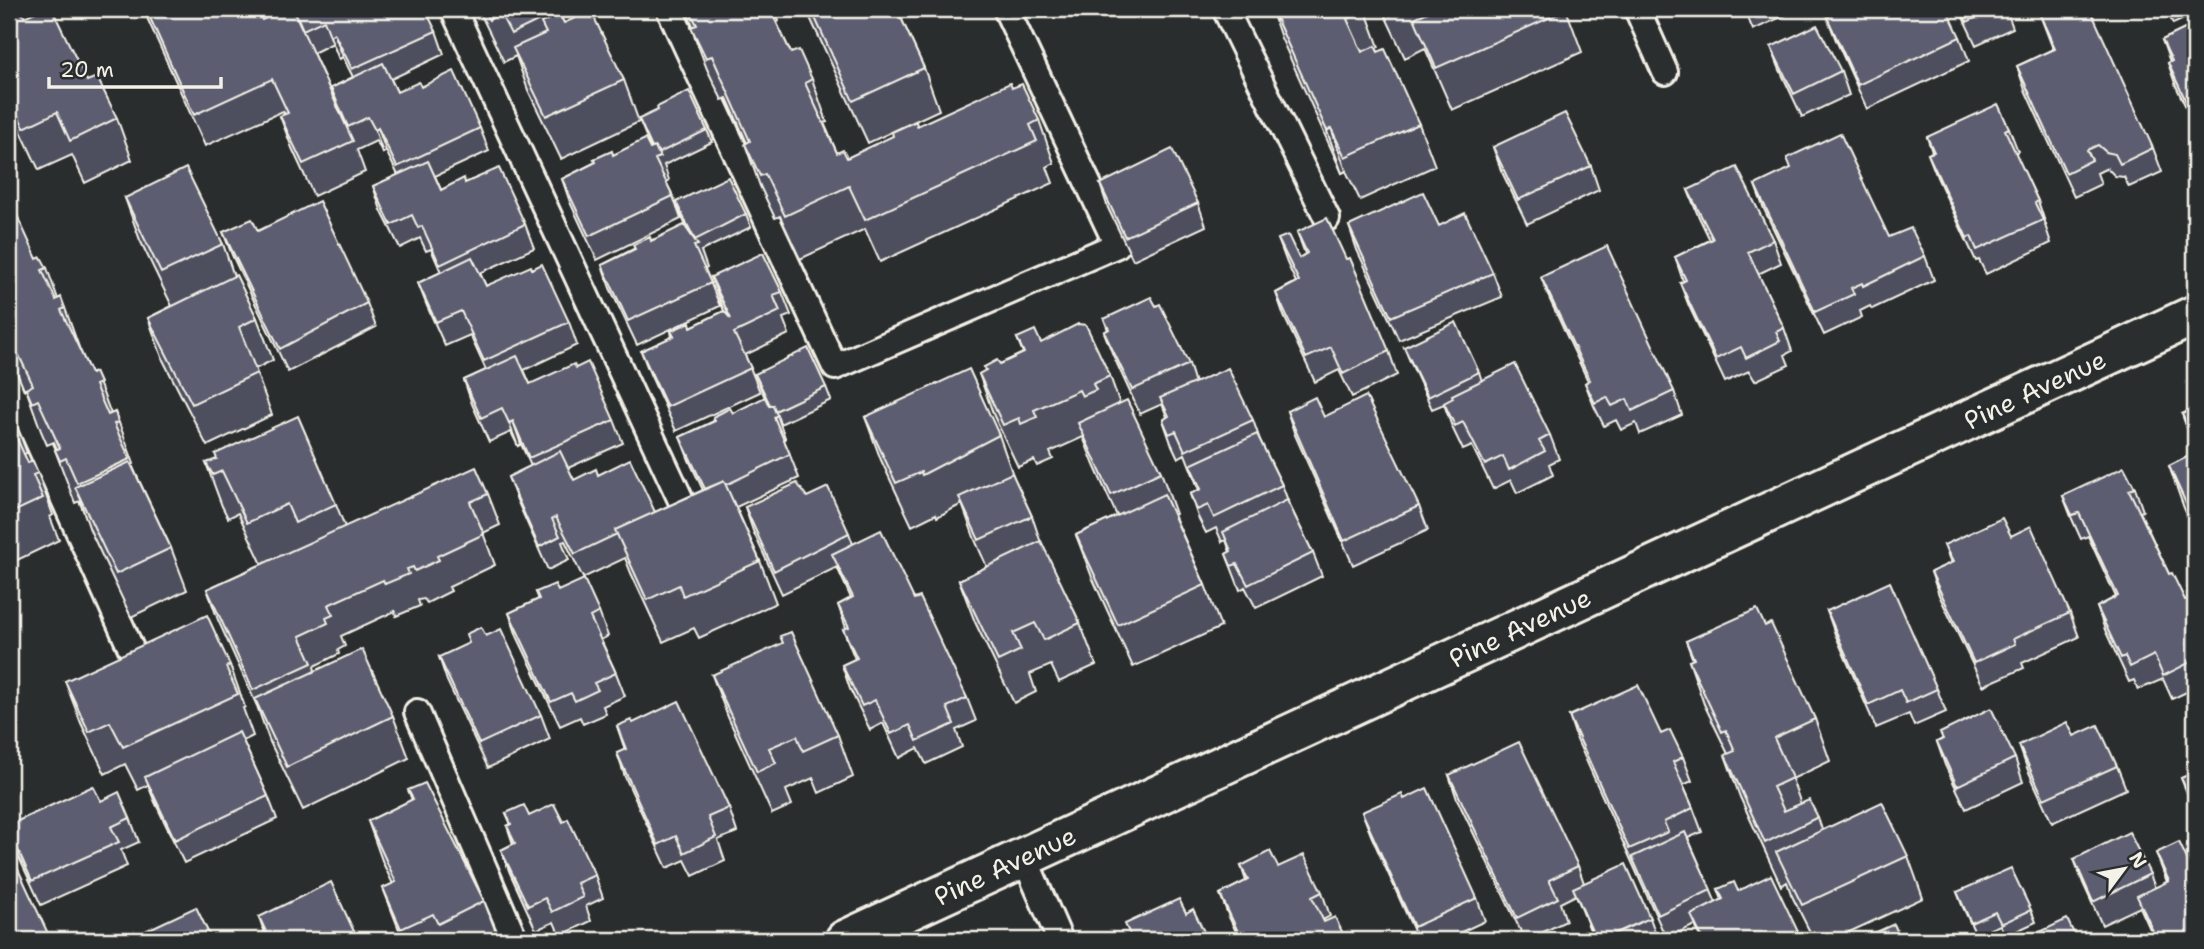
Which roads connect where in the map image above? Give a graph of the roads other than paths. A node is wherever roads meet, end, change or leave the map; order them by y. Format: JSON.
{"nodes":[{"id":1,"x":453,"y":9,"type":"edge"},
{"id":2,"x":669,"y":9,"type":"edge"},
{"id":3,"x":1006,"y":9,"type":"edge"},
{"id":4,"x":1224,"y":9,"type":"edge"},
{"id":5,"x":1637,"y":9,"type":"edge"},
{"id":6,"x":1665,"y":72,"type":"dead end"},
{"id":7,"x":1327,"y":218,"type":"edge"},
{"id":8,"x":2195,"y":315,"type":"edge"},
{"id":9,"x":9,"y":377,"type":"edge"},
{"id":10,"x":692,"y":524,"type":"edge"},
{"id":11,"x":133,"y":653,"type":"edge"},
{"id":12,"x":417,"y":712,"type":"dead end"},
{"id":13,"x":1024,"y":857,"type":"junction"},
{"id":14,"x":515,"y":940,"type":"edge"},
{"id":15,"x":845,"y":940,"type":"edge"},
{"id":16,"x":1060,"y":940,"type":"edge"}],
"edges":[{"from":1,"to":10,"type":"lane"},
{"from":2,"to":3,"type":"lane"},
{"from":4,"to":7,"type":"lane"},
{"from":5,"to":6,"type":"lane"},
{"from":8,"to":13,"type":"street","name":"Pine Avenue"},
{"from":9,"to":11,"type":"lane"},
{"from":12,"to":14,"type":"lane"},
{"from":13,"to":15,"type":"street","name":"Pine Avenue"},
{"from":13,"to":16,"type":"lane"}]}
